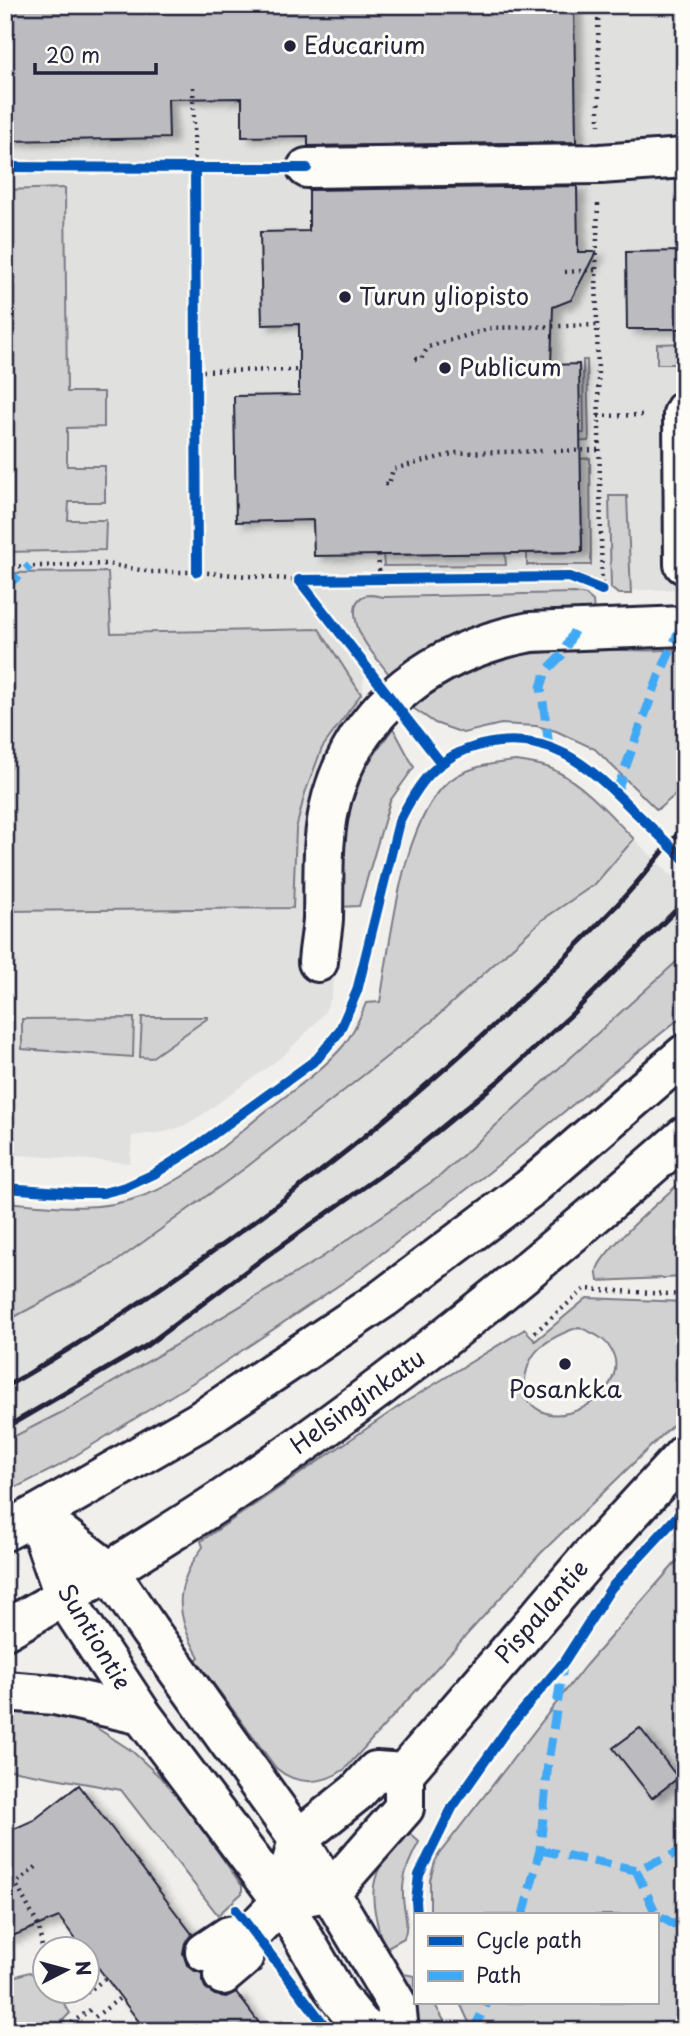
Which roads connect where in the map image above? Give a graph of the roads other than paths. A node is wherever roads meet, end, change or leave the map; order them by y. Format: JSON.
{"nodes":[{"id":1,"x":685,"y":158,"type":"edge"},
{"id":2,"x":307,"y":168,"type":"dead end"},
{"id":3,"x":685,"y":410,"type":"edge"},
{"id":4,"x":684,"y":565,"type":"edge"},
{"id":5,"x":685,"y":626,"type":"edge"},
{"id":6,"x":318,"y":962,"type":"dead end"},
{"id":7,"x":685,"y":1054,"type":"edge"},
{"id":8,"x":685,"y":1136,"type":"edge"},
{"id":9,"x":685,"y":1454,"type":"edge"},
{"id":10,"x":21,"y":1523,"type":"edge"},
{"id":11,"x":109,"y":1571,"type":"junction"},
{"id":12,"x":65,"y":1598,"type":"junction"},
{"id":13,"x":5,"y":1630,"type":"edge"},
{"id":14,"x":5,"y":1690,"type":"edge"},
{"id":15,"x":142,"y":1715,"type":"junction"},
{"id":16,"x":404,"y":1773,"type":"junction"},
{"id":17,"x":298,"y":1839,"type":"junction"},
{"id":18,"x":331,"y":1891,"type":"junction"},
{"id":19,"x":282,"y":1901,"type":"junction"},
{"id":20,"x":214,"y":1963,"type":"dead end"},
{"id":21,"x":369,"y":2031,"type":"edge"},
{"id":22,"x":399,"y":2031,"type":"edge"}],
"edges":[{"from":1,"to":2,"type":"main road"},
{"from":3,"to":4,"type":"main road"},
{"from":5,"to":6,"type":"main road"},
{"from":7,"to":10,"type":"main road"},
{"from":8,"to":11,"type":"main road","name":"Helsinginkatu"},
{"from":9,"to":16,"type":"main road","name":"Pispalantie"},
{"from":10,"to":11,"type":"main road","name":"Suntiontie"},
{"from":10,"to":12,"type":"main road","name":"Suntiontie"},
{"from":11,"to":12,"type":"main road","name":"Helsinginkatu"},
{"from":11,"to":17,"type":"main road","name":"Suntiontie"},
{"from":12,"to":13,"type":"main road","name":"Helsinginkatu"},
{"from":12,"to":15,"type":"main road","name":"Suntiontie"},
{"from":14,"to":15,"type":"main road"},
{"from":15,"to":19,"type":"main road","name":"Suntiontie"},
{"from":16,"to":17,"type":"main road"},
{"from":16,"to":18,"type":"main road"},
{"from":17,"to":18,"type":"main road","name":"Suntiontie"},
{"from":17,"to":19,"type":"main road"},
{"from":18,"to":19,"type":"main road"},
{"from":18,"to":22,"type":"main road","name":"Suntiontie"},
{"from":19,"to":20,"type":"main road"},
{"from":19,"to":21,"type":"main road","name":"Suntiontie"}]}
